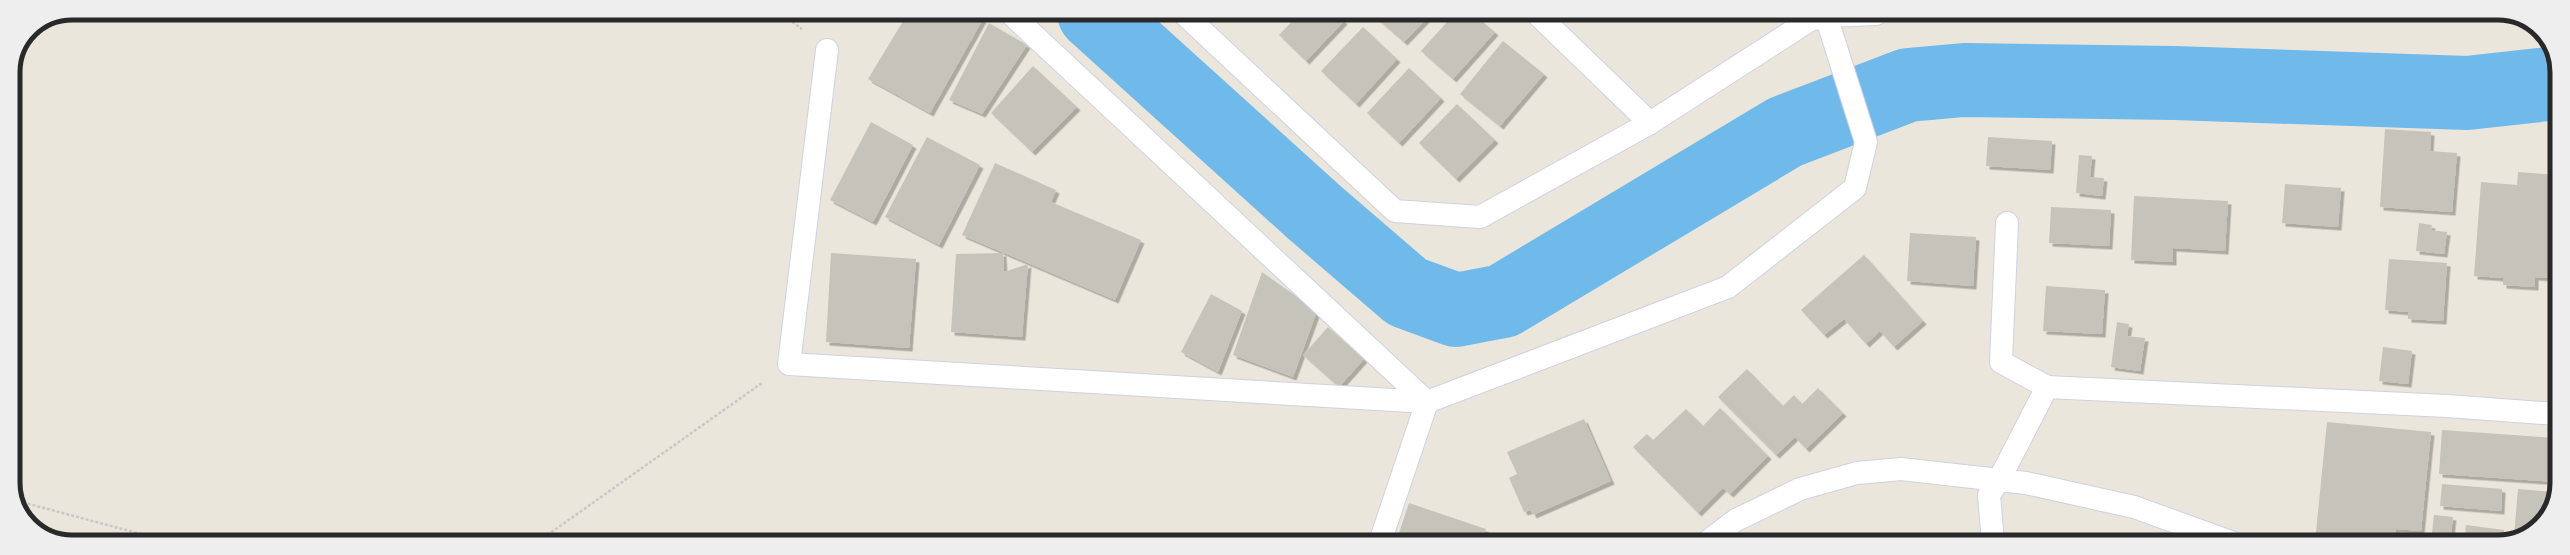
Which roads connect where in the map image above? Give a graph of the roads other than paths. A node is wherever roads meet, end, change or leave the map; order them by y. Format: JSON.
{"nodes":[{"id":1,"x":1018,"y":20,"type":"edge"},
{"id":2,"x":1189,"y":20,"type":"edge"},
{"id":3,"x":1543,"y":20,"type":"edge"},
{"id":4,"x":1810,"y":20,"type":"edge"},
{"id":5,"x":1816,"y":20,"type":"edge"},
{"id":6,"x":827,"y":50,"type":"dead end"},
{"id":7,"x":1650,"y":123,"type":"junction"},
{"id":8,"x":2007,"y":223,"type":"dead end"},
{"id":9,"x":2047,"y":387,"type":"junction"},
{"id":10,"x":1427,"y":402,"type":"junction"},
{"id":11,"x":2550,"y":414,"type":"edge"},
{"id":12,"x":1999,"y":480,"type":"junction"},
{"id":13,"x":1382,"y":535,"type":"edge"},
{"id":14,"x":1716,"y":535,"type":"edge"},
{"id":15,"x":1992,"y":535,"type":"edge"},
{"id":16,"x":2212,"y":535,"type":"edge"}],
"edges":[{"from":1,"to":10,"type":"street"},
{"from":2,"to":7,"type":"street"},
{"from":3,"to":7,"type":"street"},
{"from":4,"to":7,"type":"street"},
{"from":5,"to":10,"type":"street"},
{"from":6,"to":10,"type":"street"},
{"from":8,"to":9,"type":"street"},
{"from":9,"to":11,"type":"street"},
{"from":9,"to":12,"type":"street"},
{"from":10,"to":13,"type":"street"},
{"from":12,"to":14,"type":"street"},
{"from":12,"to":15,"type":"street"},
{"from":12,"to":16,"type":"street"}]}
